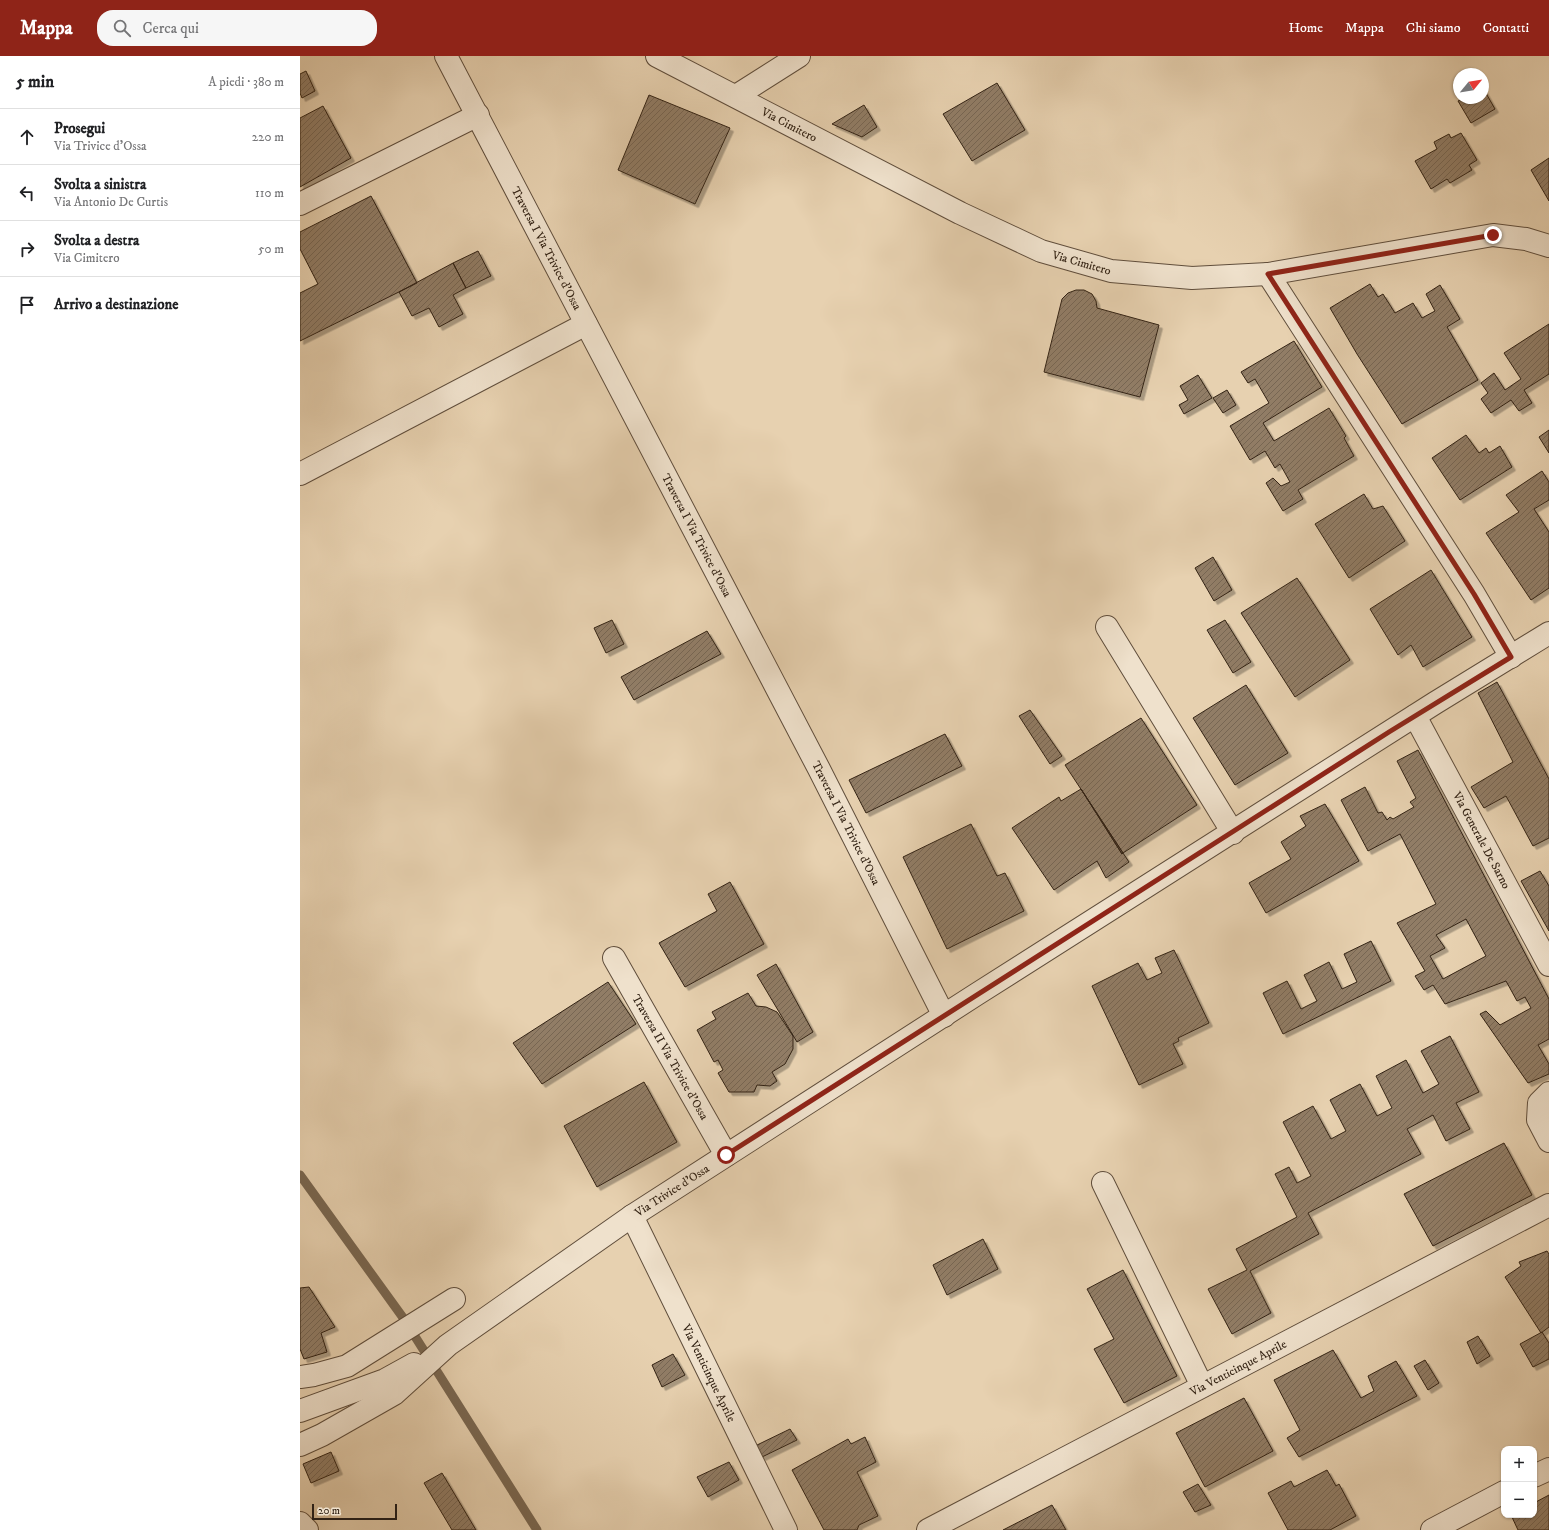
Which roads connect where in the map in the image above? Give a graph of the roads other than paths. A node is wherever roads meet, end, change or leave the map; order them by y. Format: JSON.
{"nodes":[{"id":1,"x":446,"y":56,"type":"edge"},
{"id":2,"x":656,"y":56,"type":"edge"},
{"id":3,"x":799,"y":56,"type":"edge"},
{"id":4,"x":736,"y":96,"type":"junction"},
{"id":5,"x":478,"y":115,"type":"junction"},
{"id":6,"x":300,"y":204,"type":"edge"},
{"id":7,"x":1549,"y":246,"type":"edge"},
{"id":8,"x":1268,"y":274,"type":"junction"},
{"id":9,"x":586,"y":324,"type":"junction"},
{"id":10,"x":300,"y":474,"type":"edge"},
{"id":11,"x":1107,"y":627,"type":"dead end"},
{"id":12,"x":1549,"y":633,"type":"edge"},
{"id":13,"x":1511,"y":657,"type":"junction"},
{"id":14,"x":1415,"y":716,"type":"junction"},
{"id":15,"x":1233,"y":833,"type":"junction"},
{"id":16,"x":614,"y":958,"type":"dead end"},
{"id":17,"x":1549,"y":965,"type":"edge"},
{"id":18,"x":944,"y":1016,"type":"junction"},
{"id":19,"x":1549,"y":1093,"type":"edge"},
{"id":20,"x":1549,"y":1141,"type":"edge"},
{"id":21,"x":726,"y":1155,"type":"junction"},
{"id":22,"x":1103,"y":1183,"type":"dead end"},
{"id":23,"x":1549,"y":1205,"type":"edge"},
{"id":24,"x":632,"y":1216,"type":"junction"},
{"id":25,"x":454,"y":1299,"type":"dead end"},
{"id":26,"x":300,"y":1377,"type":"edge"},
{"id":27,"x":1202,"y":1386,"type":"junction"},
{"id":28,"x":390,"y":1387,"type":"junction"},
{"id":29,"x":300,"y":1411,"type":"edge"},
{"id":30,"x":300,"y":1445,"type":"edge"},
{"id":31,"x":1549,"y":1468,"type":"edge"},
{"id":32,"x":1537,"y":1474,"type":"edge"},
{"id":33,"x":1501,"y":1494,"type":"edge"},
{"id":34,"x":300,"y":1523,"type":"edge"},
{"id":35,"x":307,"y":1530,"type":"edge"},
{"id":36,"x":786,"y":1530,"type":"edge"},
{"id":37,"x":928,"y":1530,"type":"edge"},
{"id":38,"x":1432,"y":1530,"type":"edge"}],
"edges":[{"from":1,"to":5,"type":"street","name":"Traversa I Via Trivice d'Ossa"},
{"from":2,"to":4,"type":"street","name":"Via Cimitero"},
{"from":3,"to":4,"type":"street"},
{"from":4,"to":8,"type":"street","name":"Via Cimitero"},
{"from":5,"to":6,"type":"street"},
{"from":5,"to":9,"type":"street","name":"Traversa I Via Trivice d'Ossa"},
{"from":7,"to":8,"type":"street","name":"Via Cimitero"},
{"from":8,"to":13,"type":"street"},
{"from":9,"to":10,"type":"street"},
{"from":9,"to":18,"type":"street","name":"Traversa I Via Trivice d'Ossa"},
{"from":11,"to":15,"type":"street"},
{"from":12,"to":13,"type":"street","name":"Via Trivice d'Ossa"},
{"from":13,"to":14,"type":"street","name":"Via Trivice d'Ossa"},
{"from":14,"to":15,"type":"street","name":"Via Trivice d'Ossa"},
{"from":14,"to":17,"type":"street","name":"Via Generale De Sarno"},
{"from":15,"to":18,"type":"street","name":"Via Trivice d'Ossa"},
{"from":16,"to":21,"type":"street","name":"Traversa II Via Trivice d'Ossa"},
{"from":18,"to":21,"type":"street","name":"Via Trivice d'Ossa"},
{"from":19,"to":20,"type":"street"},
{"from":21,"to":24,"type":"street","name":"Via Trivice d'Ossa"},
{"from":22,"to":27,"type":"street"},
{"from":23,"to":27,"type":"street","name":"Via Venticinque Aprile"},
{"from":24,"to":28,"type":"street","name":"Via Trivice d'Ossa"},
{"from":24,"to":36,"type":"street","name":"Via Venticinque Aprile"},
{"from":25,"to":26,"type":"street"},
{"from":27,"to":37,"type":"street","name":"Via Venticinque Aprile"},
{"from":28,"to":29,"type":"street"},
{"from":28,"to":30,"type":"street"},
{"from":31,"to":32,"type":"street"},
{"from":33,"to":38,"type":"street"},
{"from":34,"to":35,"type":"street"}]}
